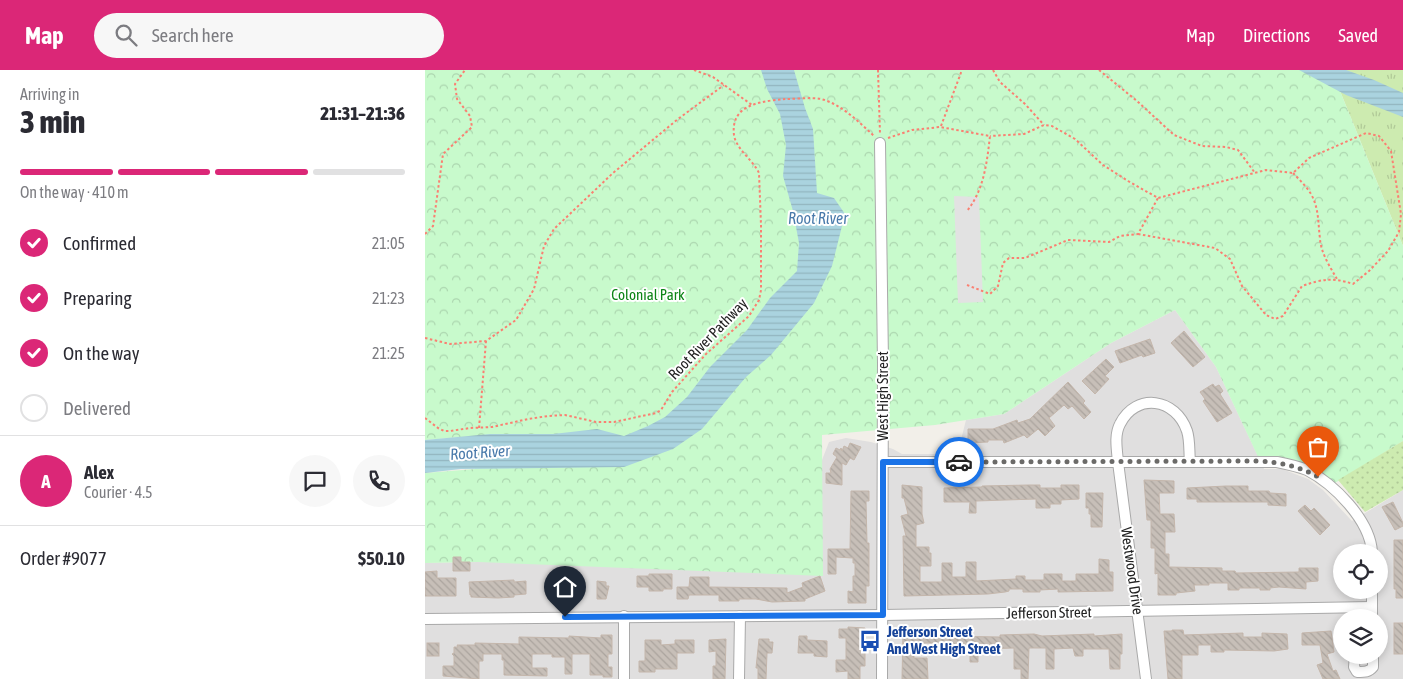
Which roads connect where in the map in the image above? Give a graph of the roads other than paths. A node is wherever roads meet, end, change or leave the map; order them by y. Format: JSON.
{"nodes":[{"id":1,"x":880,"y":143,"type":"road end"},
{"id":2,"x":1190,"y":461,"type":"junction"},
{"id":3,"x":883,"y":462,"type":"junction"},
{"id":4,"x":1118,"y":462,"type":"junction"},
{"id":5,"x":1370,"y":544,"type":"edge"},
{"id":6,"x":1138,"y":612,"type":"junction"},
{"id":7,"x":1333,"y":612,"type":"edge"},
{"id":8,"x":883,"y":615,"type":"junction"},
{"id":9,"x":624,"y":616,"type":"junction"},
{"id":10,"x":740,"y":616,"type":"junction"},
{"id":11,"x":425,"y":619,"type":"edge"},
{"id":12,"x":1354,"y":664,"type":"edge"},
{"id":13,"x":1373,"y":664,"type":"edge"},
{"id":14,"x":624,"y":679,"type":"edge"},
{"id":15,"x":739,"y":679,"type":"edge"},
{"id":16,"x":882,"y":679,"type":"edge"},
{"id":17,"x":1147,"y":679,"type":"edge"}],
"edges":[{"from":1,"to":3,"type":"street","name":"West High Street"},
{"from":2,"to":4,"type":"street"},
{"from":2,"to":4,"type":"street","name":"Westwood Drive"},
{"from":2,"to":5,"type":"street"},
{"from":3,"to":4,"type":"street"},
{"from":3,"to":8,"type":"street","name":"West High Street"},
{"from":4,"to":6,"type":"street","name":"Westwood Drive"},
{"from":6,"to":7,"type":"street","name":"Jefferson Street"},
{"from":6,"to":8,"type":"street","name":"Jefferson Street"},
{"from":6,"to":17,"type":"street","name":"Westwood Drive"},
{"from":8,"to":10,"type":"street","name":"Jefferson Street"},
{"from":8,"to":16,"type":"street","name":"West High Street"},
{"from":9,"to":10,"type":"street","name":"Jefferson Street"},
{"from":9,"to":11,"type":"street","name":"Jefferson Street"},
{"from":9,"to":14,"type":"street"},
{"from":10,"to":15,"type":"street"},
{"from":12,"to":13,"type":"street"}]}
